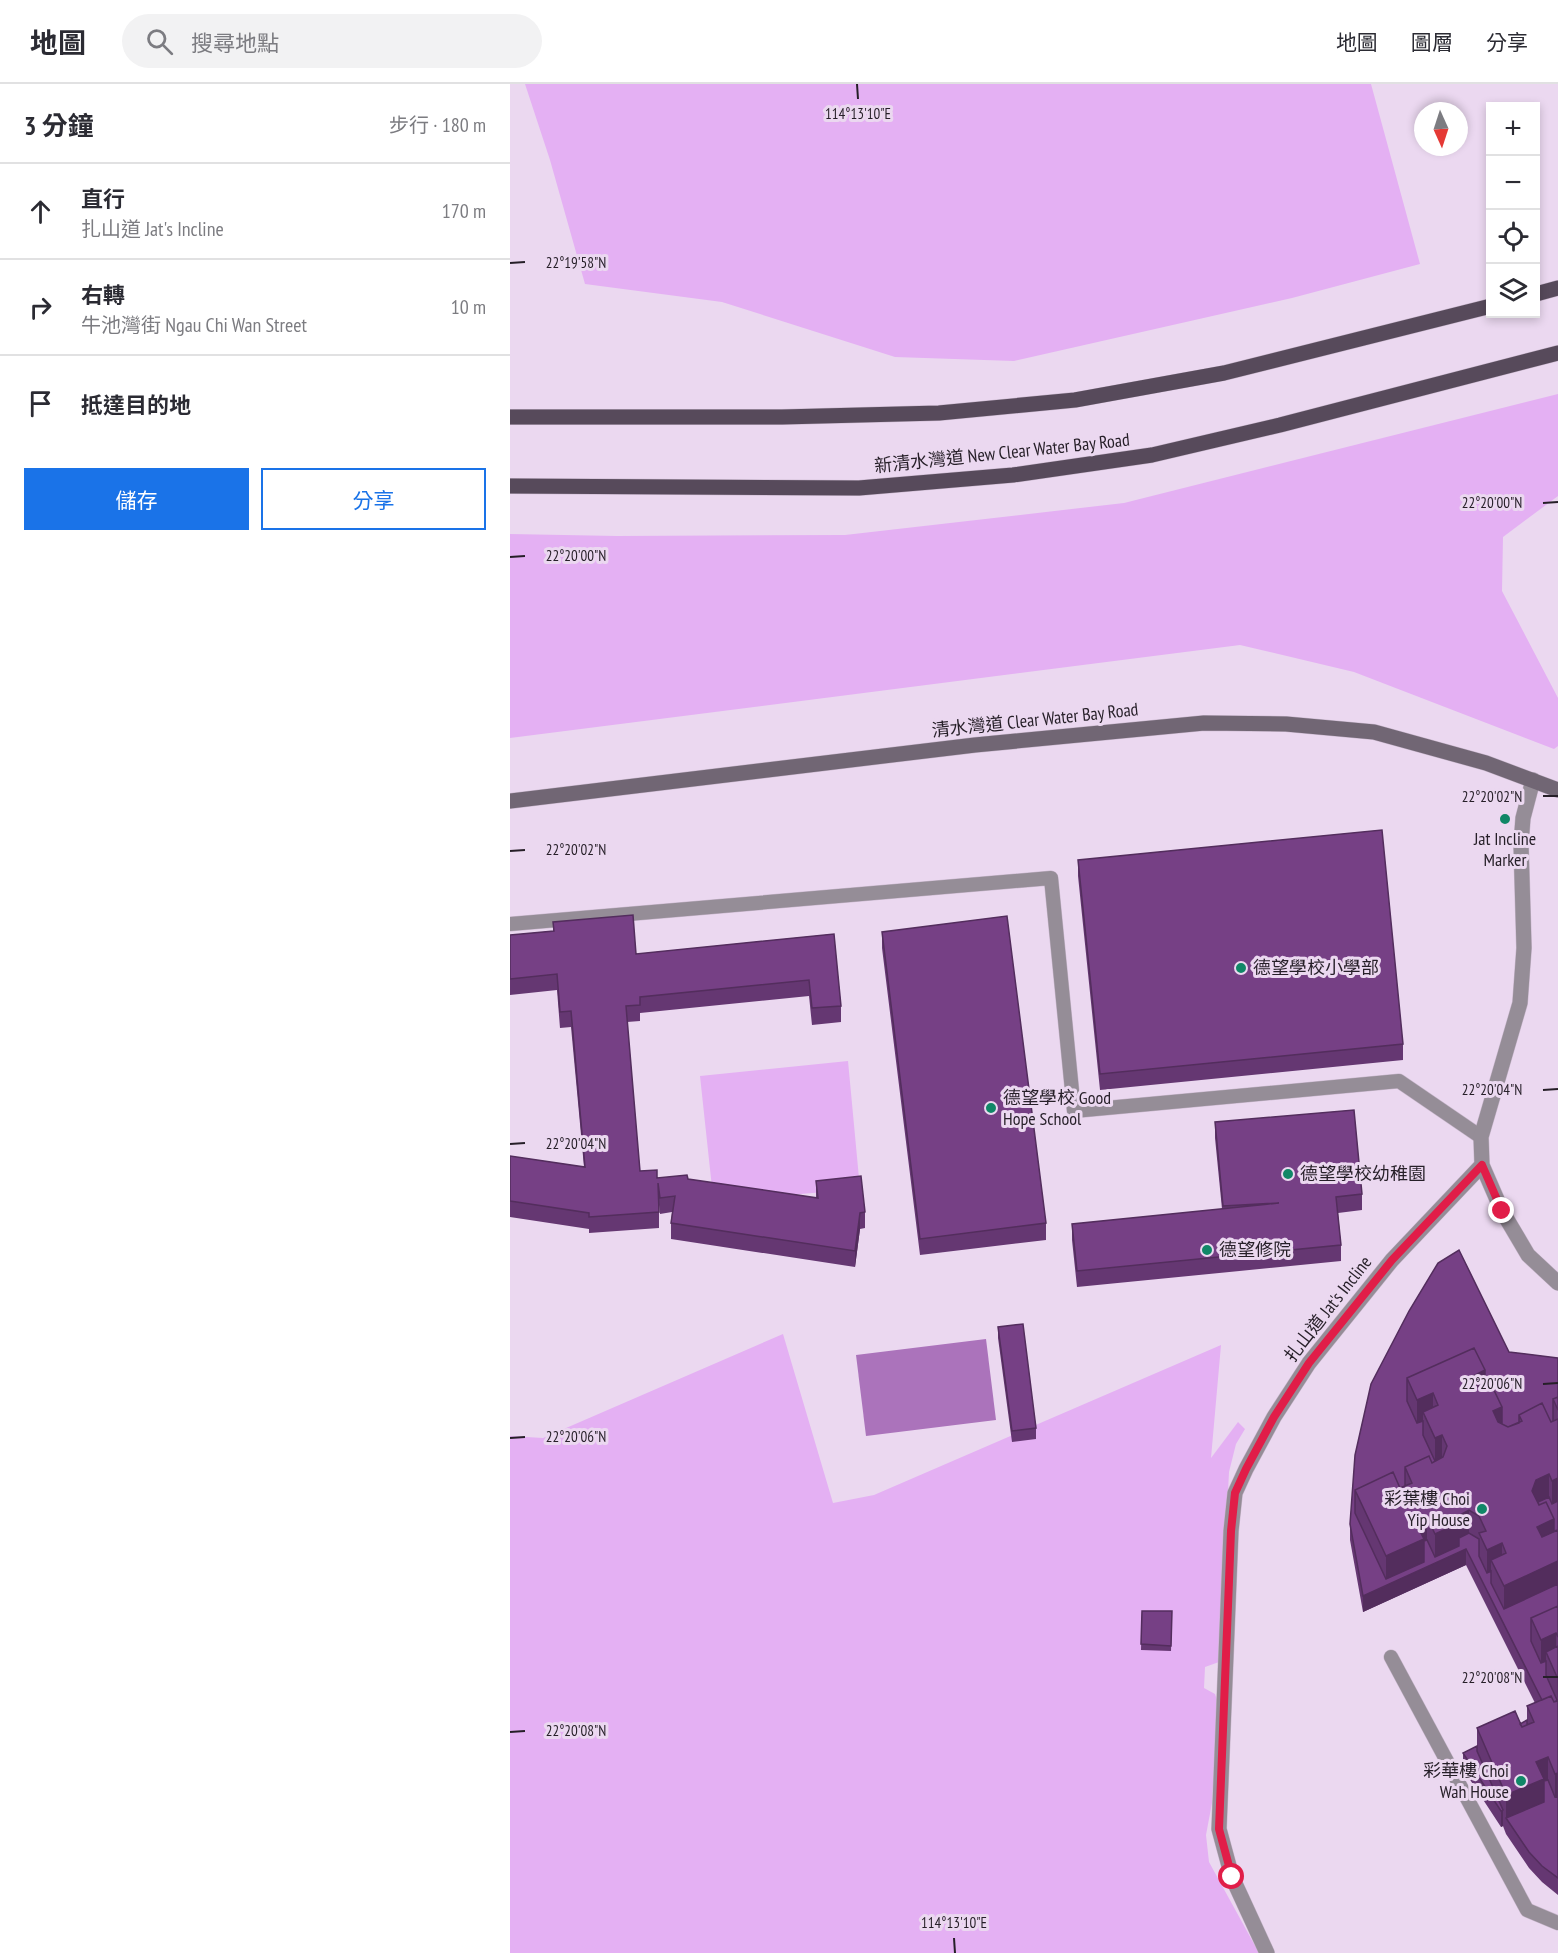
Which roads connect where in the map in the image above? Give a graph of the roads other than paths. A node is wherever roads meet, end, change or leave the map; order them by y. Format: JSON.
{"nodes":[{"id":1,"x":1558,"y":288,"type":"edge"},
{"id":2,"x":1540,"y":293,"type":"edge"},
{"id":3,"x":1486,"y":307,"type":"edge"},
{"id":4,"x":1558,"y":353,"type":"edge"},
{"id":5,"x":510,"y":417,"type":"edge"},
{"id":6,"x":510,"y":486,"type":"edge"},
{"id":7,"x":1533,"y":780,"type":"junction"},
{"id":8,"x":1558,"y":790,"type":"edge"},
{"id":9,"x":510,"y":801,"type":"edge"},
{"id":10,"x":510,"y":924,"type":"edge"},
{"id":11,"x":1481,"y":1137,"type":"junction"},
{"id":12,"x":1482,"y":1165,"type":"junction"},
{"id":13,"x":1558,"y":1283,"type":"edge"},
{"id":14,"x":1391,"y":1657,"type":"dead end"},
{"id":15,"x":1558,"y":1923,"type":"edge"},
{"id":16,"x":1267,"y":1953,"type":"edge"}],
"edges":[{"from":1,"to":2,"type":"main road"},
{"from":3,"to":5,"type":"main road"},
{"from":4,"to":6,"type":"main road","name":"新清水灣道 New Clear Water Bay Road"},
{"from":7,"to":8,"type":"main road","name":"清水灣道 Clear Water Bay Road"},
{"from":7,"to":9,"type":"main road","name":"清水灣道 Clear Water Bay Road"},
{"from":7,"to":11,"type":"street"},
{"from":10,"to":11,"type":"lane"},
{"from":11,"to":12,"type":"street"},
{"from":12,"to":13,"type":"street"},
{"from":12,"to":16,"type":"street","name":"扎山道 Jat's Incline"},
{"from":14,"to":15,"type":"lane"}]}
